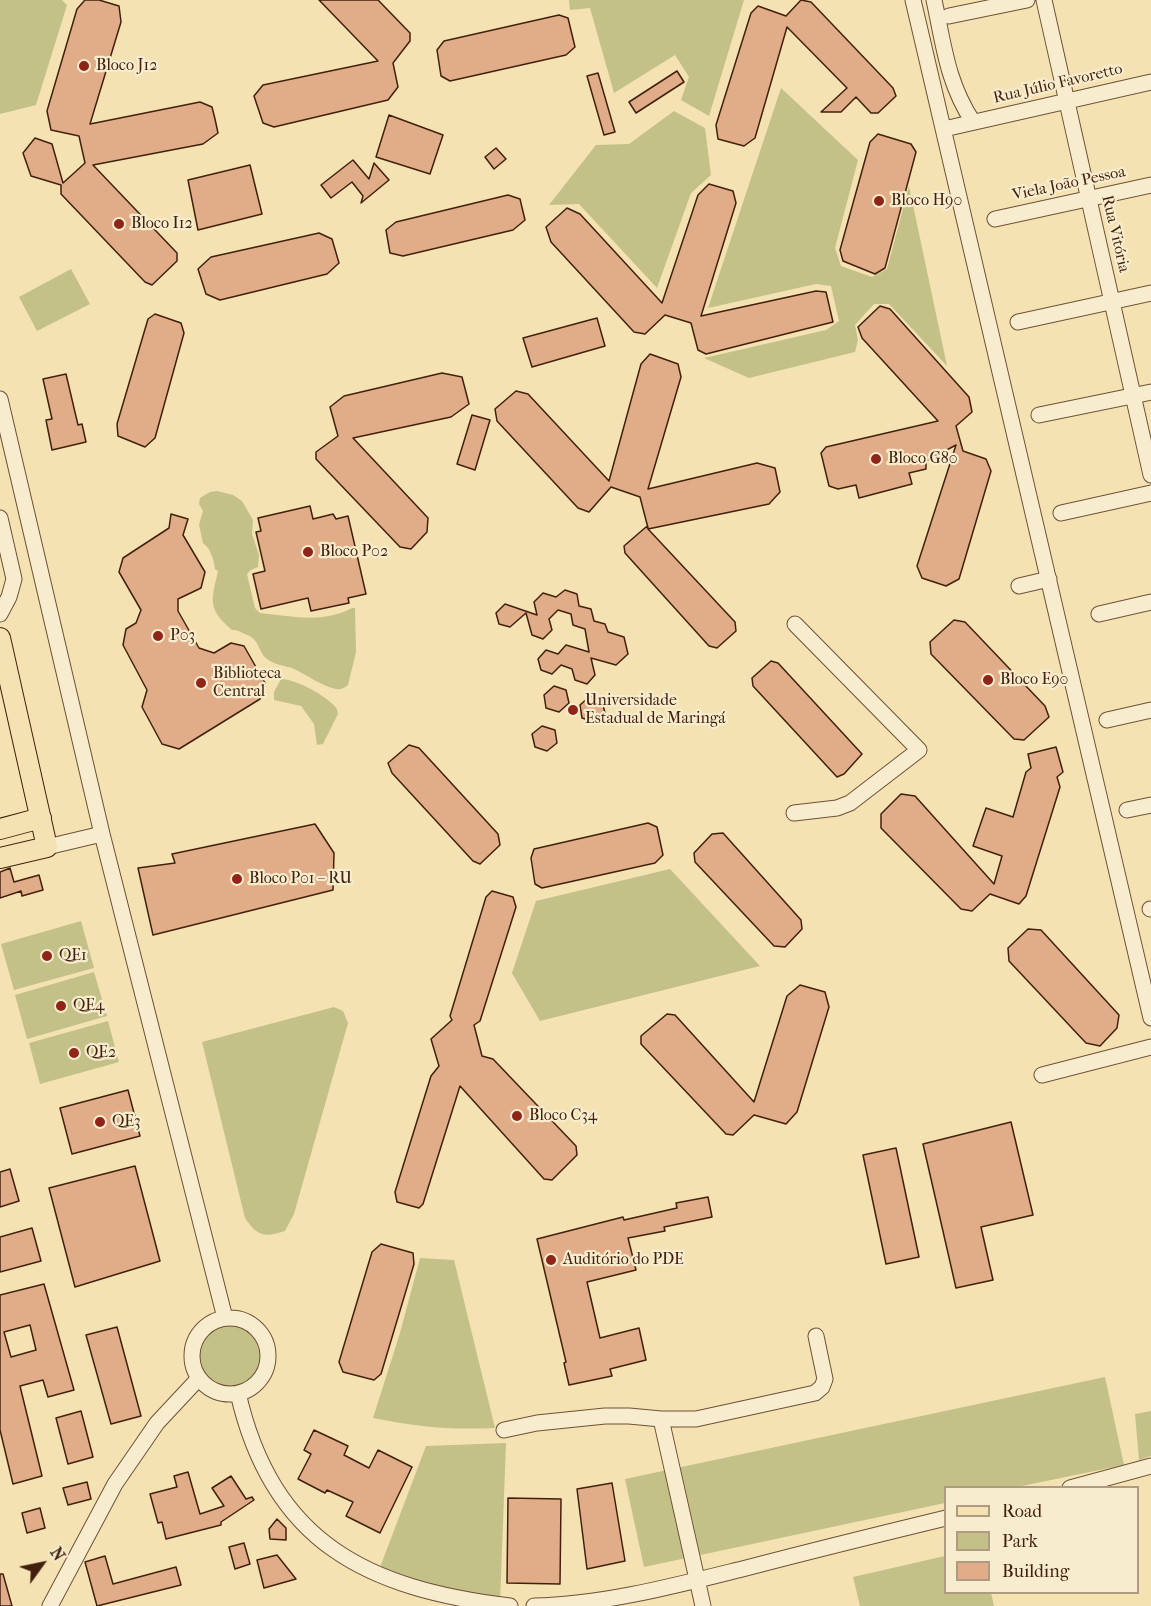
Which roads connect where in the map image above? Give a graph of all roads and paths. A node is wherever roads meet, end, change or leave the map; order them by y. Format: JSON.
{"nodes":[{"id":1,"x":913,"y":0,"type":"edge"},
{"id":2,"x":934,"y":0,"type":"edge"},
{"id":3,"x":1028,"y":0,"type":"edge"},
{"id":4,"x":1044,"y":0,"type":"edge"},
{"id":5,"x":950,"y":16,"type":"dead end"},
{"id":6,"x":1151,"y":82,"type":"edge"},
{"id":7,"x":1067,"y":101,"type":"junction"},
{"id":8,"x":973,"y":122,"type":"junction"},
{"id":9,"x":944,"y":129,"type":"junction"},
{"id":10,"x":1151,"y":185,"type":"edge"},
{"id":11,"x":1089,"y":199,"type":"junction"},
{"id":12,"x":995,"y":219,"type":"dead end"},
{"id":13,"x":1151,"y":293,"type":"edge"},
{"id":14,"x":1112,"y":302,"type":"junction"},
{"id":15,"x":1018,"y":322,"type":"dead end"},
{"id":16,"x":1151,"y":392,"type":"edge"},
{"id":17,"x":1133,"y":395,"type":"junction"},
{"id":18,"x":0,"y":399,"type":"edge"},
{"id":19,"x":1039,"y":415,"type":"dead end"},
{"id":20,"x":1151,"y":475,"type":"edge"},
{"id":21,"x":1151,"y":493,"type":"edge"},
{"id":22,"x":1061,"y":513,"type":"dead end"},
{"id":23,"x":0,"y":518,"type":"edge"},
{"id":24,"x":1049,"y":579,"type":"junction"},
{"id":25,"x":1019,"y":586,"type":"dead end"},
{"id":26,"x":1151,"y":602,"type":"edge"},
{"id":27,"x":0,"y":614,"type":"edge"},
{"id":28,"x":1099,"y":614,"type":"dead end"},
{"id":29,"x":795,"y":624,"type":"dead end"},
{"id":30,"x":0,"y":638,"type":"edge"},
{"id":31,"x":1151,"y":710,"type":"edge"},
{"id":32,"x":1107,"y":720,"type":"dead end"},
{"id":33,"x":1151,"y":805,"type":"edge"},
{"id":34,"x":1127,"y":810,"type":"dead end"},
{"id":35,"x":794,"y":813,"type":"dead end"},
{"id":36,"x":41,"y":818,"type":"junction"},
{"id":37,"x":0,"y":829,"type":"edge"},
{"id":38,"x":102,"y":834,"type":"junction"},
{"id":39,"x":47,"y":847,"type":"junction"},
{"id":40,"x":0,"y":858,"type":"edge"},
{"id":41,"x":1151,"y":1018,"type":"edge"},
{"id":42,"x":1151,"y":1047,"type":"edge"},
{"id":43,"x":1042,"y":1075,"type":"dead end"},
{"id":44,"x":225,"y":1318,"type":"junction"},
{"id":45,"x":816,"y":1336,"type":"dead end"},
{"id":46,"x":199,"y":1378,"type":"junction"},
{"id":47,"x":238,"y":1393,"type":"junction"},
{"id":48,"x":661,"y":1419,"type":"junction"},
{"id":49,"x":504,"y":1430,"type":"dead end"},
{"id":50,"x":1151,"y":1466,"type":"edge"},
{"id":51,"x":1077,"y":1486,"type":"edge"},
{"id":52,"x":944,"y":1518,"type":"edge"},
{"id":53,"x":697,"y":1581,"type":"junction"},
{"id":54,"x":50,"y":1606,"type":"edge"},
{"id":55,"x":510,"y":1606,"type":"edge"},
{"id":56,"x":534,"y":1606,"type":"edge"},
{"id":57,"x":703,"y":1606,"type":"edge"}],
"edges":[{"from":1,"to":9,"type":"street"},
{"from":2,"to":8,"type":"street"},
{"from":3,"to":5,"type":"street"},
{"from":4,"to":7,"type":"street","name":"Rua Vitória"},
{"from":6,"to":7,"type":"street","name":"Rua Júlio Favoretto"},
{"from":7,"to":8,"type":"street","name":"Rua Júlio Favoretto"},
{"from":7,"to":11,"type":"street","name":"Rua Vitória"},
{"from":8,"to":9,"type":"street","name":"Rua Júlio Favoretto"},
{"from":9,"to":24,"type":"street"},
{"from":10,"to":11,"type":"street","name":"Viela João Pessoa"},
{"from":11,"to":12,"type":"street","name":"Viela João Pessoa"},
{"from":11,"to":14,"type":"street","name":"Rua Vitória"},
{"from":13,"to":14,"type":"street"},
{"from":14,"to":15,"type":"street"},
{"from":14,"to":17,"type":"street","name":"Rua Vitória"},
{"from":16,"to":17,"type":"street"},
{"from":17,"to":19,"type":"street"},
{"from":17,"to":20,"type":"street","name":"Rua Vitória"},
{"from":18,"to":38,"type":"street"},
{"from":21,"to":22,"type":"street"},
{"from":23,"to":27,"type":"street"},
{"from":24,"to":25,"type":"street"},
{"from":24,"to":41,"type":"street"},
{"from":26,"to":28,"type":"street"},
{"from":29,"to":35,"type":"street"},
{"from":30,"to":36,"type":"main road"},
{"from":31,"to":32,"type":"street"},
{"from":33,"to":34,"type":"street"},
{"from":36,"to":37,"type":"main road"},
{"from":36,"to":39,"type":"main road"},
{"from":38,"to":39,"type":"street"},
{"from":38,"to":44,"type":"street"},
{"from":39,"to":40,"type":"main road"},
{"from":42,"to":43,"type":"street"},
{"from":44,"to":46,"type":"street"},
{"from":44,"to":47,"type":"street"},
{"from":45,"to":48,"type":"street"},
{"from":46,"to":47,"type":"street"},
{"from":46,"to":54,"type":"street"},
{"from":47,"to":55,"type":"street"},
{"from":48,"to":49,"type":"street"},
{"from":48,"to":53,"type":"street"},
{"from":50,"to":51,"type":"street"},
{"from":52,"to":53,"type":"street"},
{"from":53,"to":56,"type":"street"},
{"from":53,"to":57,"type":"street"}]}
